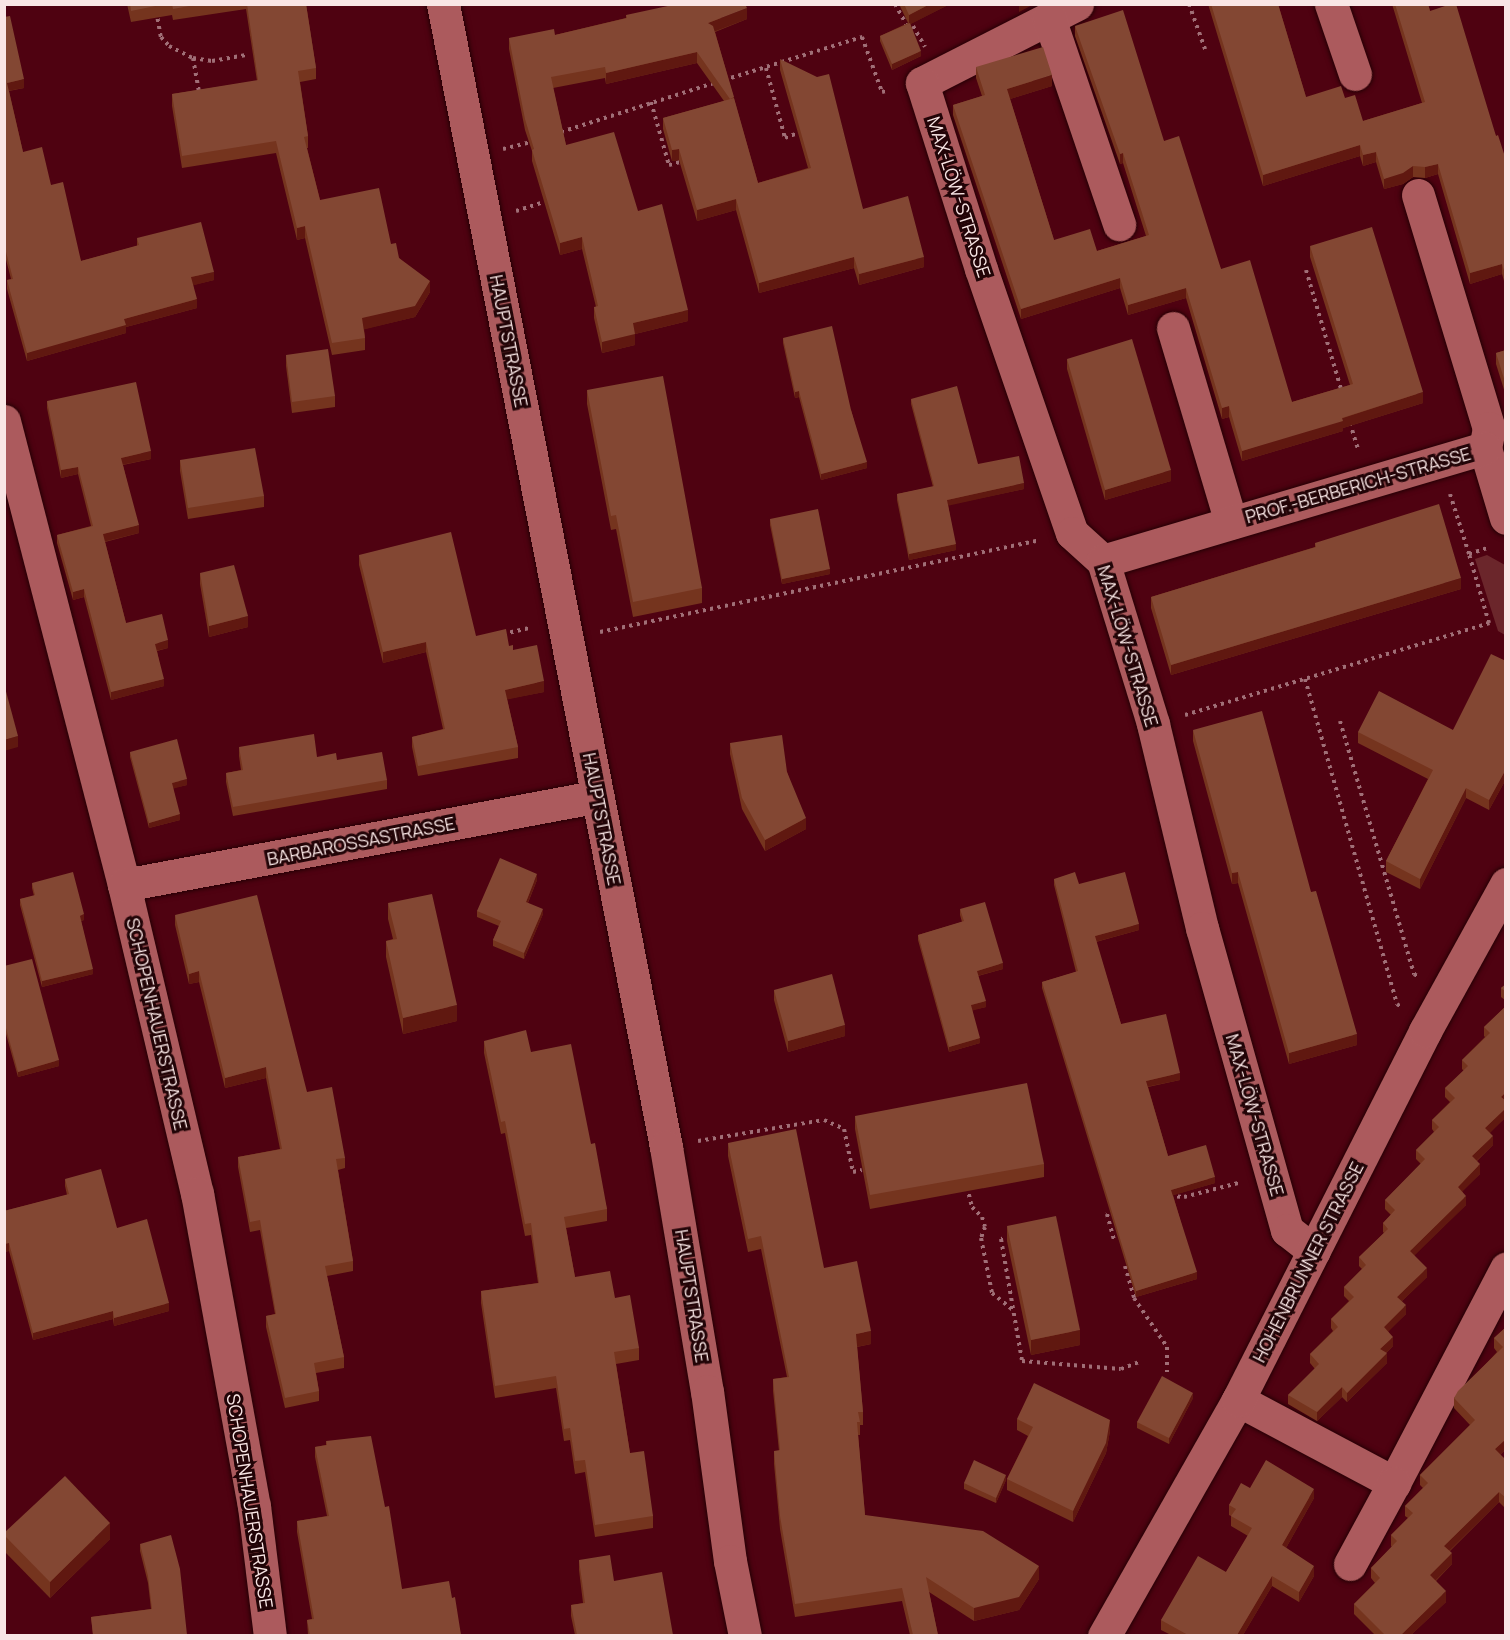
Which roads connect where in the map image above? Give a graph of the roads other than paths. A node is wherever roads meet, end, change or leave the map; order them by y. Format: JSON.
{"nodes":[{"id":1,"x":443,"y":4,"type":"edge"},
{"id":2,"x":1331,"y":4,"type":"edge"},
{"id":3,"x":1063,"y":11,"type":"edge"},
{"id":4,"x":1355,"y":74,"type":"dead end"},
{"id":5,"x":1418,"y":195,"type":"dead end"},
{"id":6,"x":1119,"y":224,"type":"dead end"},
{"id":7,"x":1173,"y":328,"type":"dead end"},
{"id":8,"x":4,"y":421,"type":"edge"},
{"id":9,"x":1485,"y":448,"type":"junction"},
{"id":10,"x":1231,"y":523,"type":"junction"},
{"id":11,"x":1501,"y":532,"type":"edge"},
{"id":12,"x":1103,"y":561,"type":"junction"},
{"id":13,"x":598,"y":796,"type":"junction"},
{"id":14,"x":1506,"y":884,"type":"edge"},
{"id":15,"x":124,"y":885,"type":"junction"},
{"id":16,"x":1314,"y":1251,"type":"junction"},
{"id":17,"x":1506,"y":1269,"type":"edge"},
{"id":18,"x":1238,"y":1400,"type":"junction"},
{"id":19,"x":1394,"y":1483,"type":"junction"},
{"id":20,"x":1350,"y":1564,"type":"dead end"},
{"id":21,"x":270,"y":1635,"type":"edge"},
{"id":22,"x":745,"y":1635,"type":"edge"},
{"id":23,"x":1104,"y":1635,"type":"edge"}],
"edges":[{"from":1,"to":13,"type":"street","name":"HAUPTSTRASSE"},
{"from":2,"to":4,"type":"street"},
{"from":3,"to":6,"type":"street","name":"MAX-LÖW-STRASSE"},
{"from":3,"to":12,"type":"street","name":"MAX-LÖW-STRASSE"},
{"from":5,"to":9,"type":"street","name":"PROF.-BERBERICH-STRASSE"},
{"from":7,"to":10,"type":"street","name":"PROF.-BERBERICH-STRASSE"},
{"from":8,"to":15,"type":"street","name":"SCHOPENHAUERSTRASSE"},
{"from":9,"to":10,"type":"street","name":"PROF.-BERBERICH-STRASSE"},
{"from":9,"to":11,"type":"street","name":"PROF.-BERBERICH-STRASSE"},
{"from":10,"to":12,"type":"street","name":"PROF.-BERBERICH-STRASSE"},
{"from":12,"to":16,"type":"street","name":"MAX-LÖW-STRASSE"},
{"from":13,"to":15,"type":"street","name":"BARBAROSSASTRASSE"},
{"from":13,"to":22,"type":"street","name":"HAUPTSTRASSE"},
{"from":14,"to":16,"type":"street","name":"HOHENBRUNNER STRASSE"},
{"from":15,"to":21,"type":"street","name":"SCHOPENHAUERSTRASSE"},
{"from":16,"to":18,"type":"street","name":"HOHENBRUNNER STRASSE"},
{"from":17,"to":19,"type":"street"},
{"from":18,"to":19,"type":"street"},
{"from":18,"to":23,"type":"street","name":"HOHENBRUNNER STRASSE"},
{"from":19,"to":20,"type":"street"}]}
